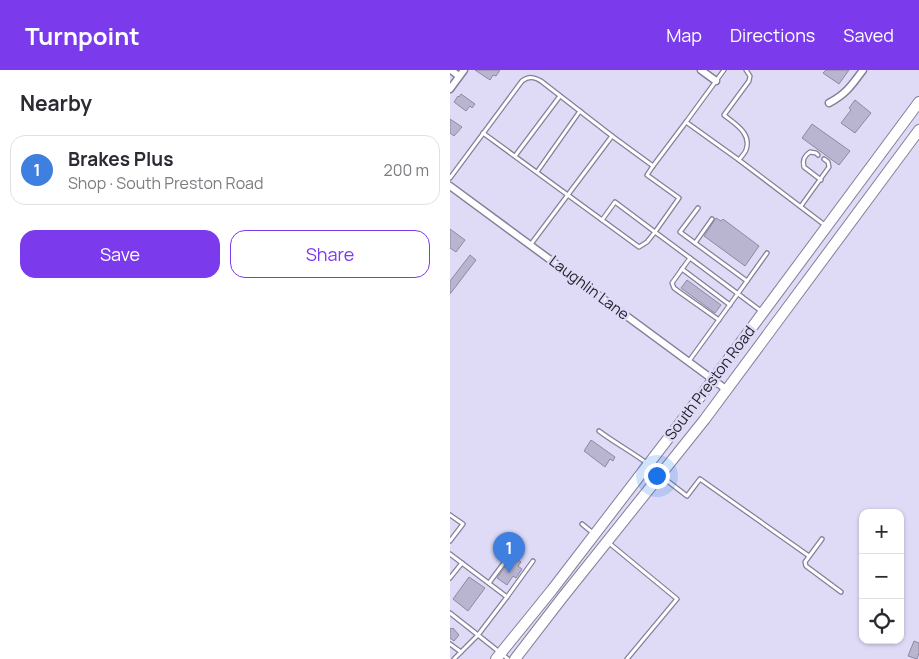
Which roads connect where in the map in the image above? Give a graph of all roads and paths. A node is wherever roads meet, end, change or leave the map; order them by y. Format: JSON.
{"nodes":[{"id":1,"x":451,"y":70,"type":"edge"},
{"id":2,"x":464,"y":70,"type":"edge"},
{"id":3,"x":701,"y":70,"type":"edge"},
{"id":4,"x":724,"y":70,"type":"edge"},
{"id":5,"x":746,"y":70,"type":"edge"},
{"id":6,"x":863,"y":70,"type":"edge"},
{"id":7,"x":459,"y":76,"type":"junction"},
{"id":8,"x":716,"y":81,"type":"junction"},
{"id":9,"x":450,"y":89,"type":"edge"},
{"id":10,"x":560,"y":96,"type":"junction"},
{"id":11,"x":919,"y":102,"type":"edge"},
{"id":12,"x":829,"y":104,"type":"dead end"},
{"id":13,"x":580,"y":111,"type":"junction"},
{"id":14,"x":686,"y":122,"type":"junction"},
{"id":15,"x":919,"y":130,"type":"edge"},
{"id":16,"x":483,"y":133,"type":"junction"},
{"id":17,"x":612,"y":136,"type":"junction"},
{"id":18,"x":818,"y":155,"type":"dead end"},
{"id":19,"x":515,"y":156,"type":"junction"},
{"id":20,"x":824,"y":159,"type":"dead end"},
{"id":21,"x":739,"y":160,"type":"junction"},
{"id":22,"x":653,"y":166,"type":"junction"},
{"id":23,"x":537,"y":172,"type":"junction"},
{"id":24,"x":450,"y":178,"type":"edge"},
{"id":25,"x":821,"y":180,"type":"junction"},
{"id":26,"x":450,"y":186,"type":"edge"},
{"id":27,"x":568,"y":195,"type":"junction"},
{"id":28,"x":801,"y":206,"type":"junction"},
{"id":29,"x":698,"y":208,"type":"dead end"},
{"id":30,"x":712,"y":219,"type":"dead end"},
{"id":31,"x":602,"y":220,"type":"junction"},
{"id":32,"x":827,"y":226,"type":"junction"},
{"id":33,"x":655,"y":232,"type":"junction"},
{"id":34,"x":695,"y":243,"type":"junction"},
{"id":35,"x":531,"y":245,"type":"junction"},
{"id":36,"x":767,"y":253,"type":"dead end"},
{"id":37,"x":690,"y":258,"type":"junction"},
{"id":38,"x":682,"y":269,"type":"junction"},
{"id":39,"x":747,"y":281,"type":"junction"},
{"id":40,"x":738,"y":294,"type":"junction"},
{"id":41,"x":730,"y":305,"type":"junction"},
{"id":42,"x":763,"y":312,"type":"junction"},
{"id":43,"x":719,"y":320,"type":"junction"},
{"id":44,"x":688,"y":361,"type":"junction"},
{"id":45,"x":713,"y":380,"type":"junction"},
{"id":46,"x":727,"y":390,"type":"junction"},
{"id":47,"x":599,"y":431,"type":"dead end"},
{"id":48,"x":648,"y":464,"type":"junction"},
{"id":49,"x":660,"y":476,"type":"junction"},
{"id":50,"x":450,"y":515,"type":"edge"},
{"id":51,"x":582,"y":524,"type":"dead end"},
{"id":52,"x":594,"y":534,"type":"junction"},
{"id":53,"x":822,"y":539,"type":"dead end"},
{"id":54,"x":450,"y":541,"type":"edge"},
{"id":55,"x":607,"y":542,"type":"junction"},
{"id":56,"x":512,"y":552,"type":"dead end"},
{"id":57,"x":450,"y":554,"type":"edge"},
{"id":58,"x":809,"y":556,"type":"junction"},
{"id":59,"x":533,"y":561,"type":"dead end"},
{"id":60,"x":462,"y":563,"type":"junction"},
{"id":61,"x":450,"y":578,"type":"edge"},
{"id":62,"x":489,"y":583,"type":"junction"},
{"id":63,"x":841,"y":592,"type":"dead end"},
{"id":64,"x":507,"y":597,"type":"junction"},
{"id":65,"x":450,"y":613,"type":"edge"},
{"id":66,"x":478,"y":635,"type":"junction"},
{"id":67,"x":450,"y":644,"type":"edge"},
{"id":68,"x":461,"y":652,"type":"junction"},
{"id":69,"x":502,"y":657,"type":"edge"},
{"id":70,"x":452,"y":658,"type":"edge"},
{"id":71,"x":515,"y":659,"type":"edge"},
{"id":72,"x":627,"y":659,"type":"edge"}],
"edges":[{"from":1,"to":7,"type":"street"},
{"from":2,"to":7,"type":"street"},
{"from":3,"to":8,"type":"street"},
{"from":4,"to":8,"type":"lane"},
{"from":5,"to":21,"type":"lane"},
{"from":6,"to":12,"type":"street"},
{"from":7,"to":9,"type":"street"},
{"from":8,"to":14,"type":"lane"},
{"from":10,"to":13,"type":"lane"},
{"from":10,"to":16,"type":"lane"},
{"from":10,"to":19,"type":"lane"},
{"from":11,"to":32,"type":"main road","name":"South Preston Road"},
{"from":13,"to":17,"type":"lane"},
{"from":13,"to":23,"type":"lane"},
{"from":14,"to":21,"type":"lane"},
{"from":14,"to":22,"type":"lane"},
{"from":15,"to":46,"type":"main road","name":"South Preston Road"},
{"from":16,"to":19,"type":"lane"},
{"from":16,"to":24,"type":"lane"},
{"from":17,"to":22,"type":"lane"},
{"from":17,"to":27,"type":"lane"},
{"from":18,"to":25,"type":"lane"},
{"from":19,"to":23,"type":"lane"},
{"from":20,"to":25,"type":"lane"},
{"from":21,"to":28,"type":"lane"},
{"from":22,"to":33,"type":"lane"},
{"from":23,"to":27,"type":"lane"},
{"from":25,"to":28,"type":"lane"},
{"from":26,"to":35,"type":"street","name":"Laughlin Lane"},
{"from":27,"to":31,"type":"lane"},
{"from":27,"to":35,"type":"lane"},
{"from":28,"to":32,"type":"lane"},
{"from":29,"to":34,"type":"lane"},
{"from":30,"to":34,"type":"lane"},
{"from":31,"to":33,"type":"lane"},
{"from":31,"to":33,"type":"lane"},
{"from":32,"to":42,"type":"main road","name":"South Preston Road"},
{"from":33,"to":37,"type":"lane"},
{"from":34,"to":39,"type":"lane"},
{"from":35,"to":44,"type":"street","name":"Laughlin Lane"},
{"from":36,"to":39,"type":"lane"},
{"from":37,"to":38,"type":"lane"},
{"from":37,"to":40,"type":"lane"},
{"from":38,"to":41,"type":"lane"},
{"from":38,"to":43,"type":"lane"},
{"from":39,"to":40,"type":"lane"},
{"from":40,"to":41,"type":"lane"},
{"from":40,"to":42,"type":"lane"},
{"from":41,"to":43,"type":"lane"},
{"from":42,"to":45,"type":"main road","name":"South Preston Road"},
{"from":43,"to":44,"type":"lane"},
{"from":44,"to":45,"type":"street","name":"Laughlin Lane"},
{"from":45,"to":46,"type":"street","name":"Laughlin Lane"},
{"from":45,"to":48,"type":"main road","name":"South Preston Road"},
{"from":46,"to":49,"type":"main road","name":"South Preston Road"},
{"from":47,"to":48,"type":"lane"},
{"from":48,"to":52,"type":"main road","name":"South Preston Road"},
{"from":49,"to":55,"type":"main road","name":"South Preston Road"},
{"from":49,"to":58,"type":"lane"},
{"from":50,"to":54,"type":"lane"},
{"from":51,"to":52,"type":"lane"},
{"from":52,"to":69,"type":"main road","name":"South Preston Road"},
{"from":53,"to":58,"type":"lane"},
{"from":55,"to":71,"type":"main road","name":"South Preston Road"},
{"from":55,"to":72,"type":"lane"},
{"from":56,"to":62,"type":"lane"},
{"from":57,"to":60,"type":"lane"},
{"from":58,"to":63,"type":"lane"},
{"from":59,"to":64,"type":"lane"},
{"from":60,"to":61,"type":"lane"},
{"from":60,"to":62,"type":"lane"},
{"from":62,"to":64,"type":"lane"},
{"from":64,"to":66,"type":"lane"},
{"from":65,"to":66,"type":"lane"},
{"from":66,"to":68,"type":"lane"},
{"from":66,"to":69,"type":"lane"},
{"from":67,"to":68,"type":"lane"},
{"from":68,"to":70,"type":"lane"}]}
